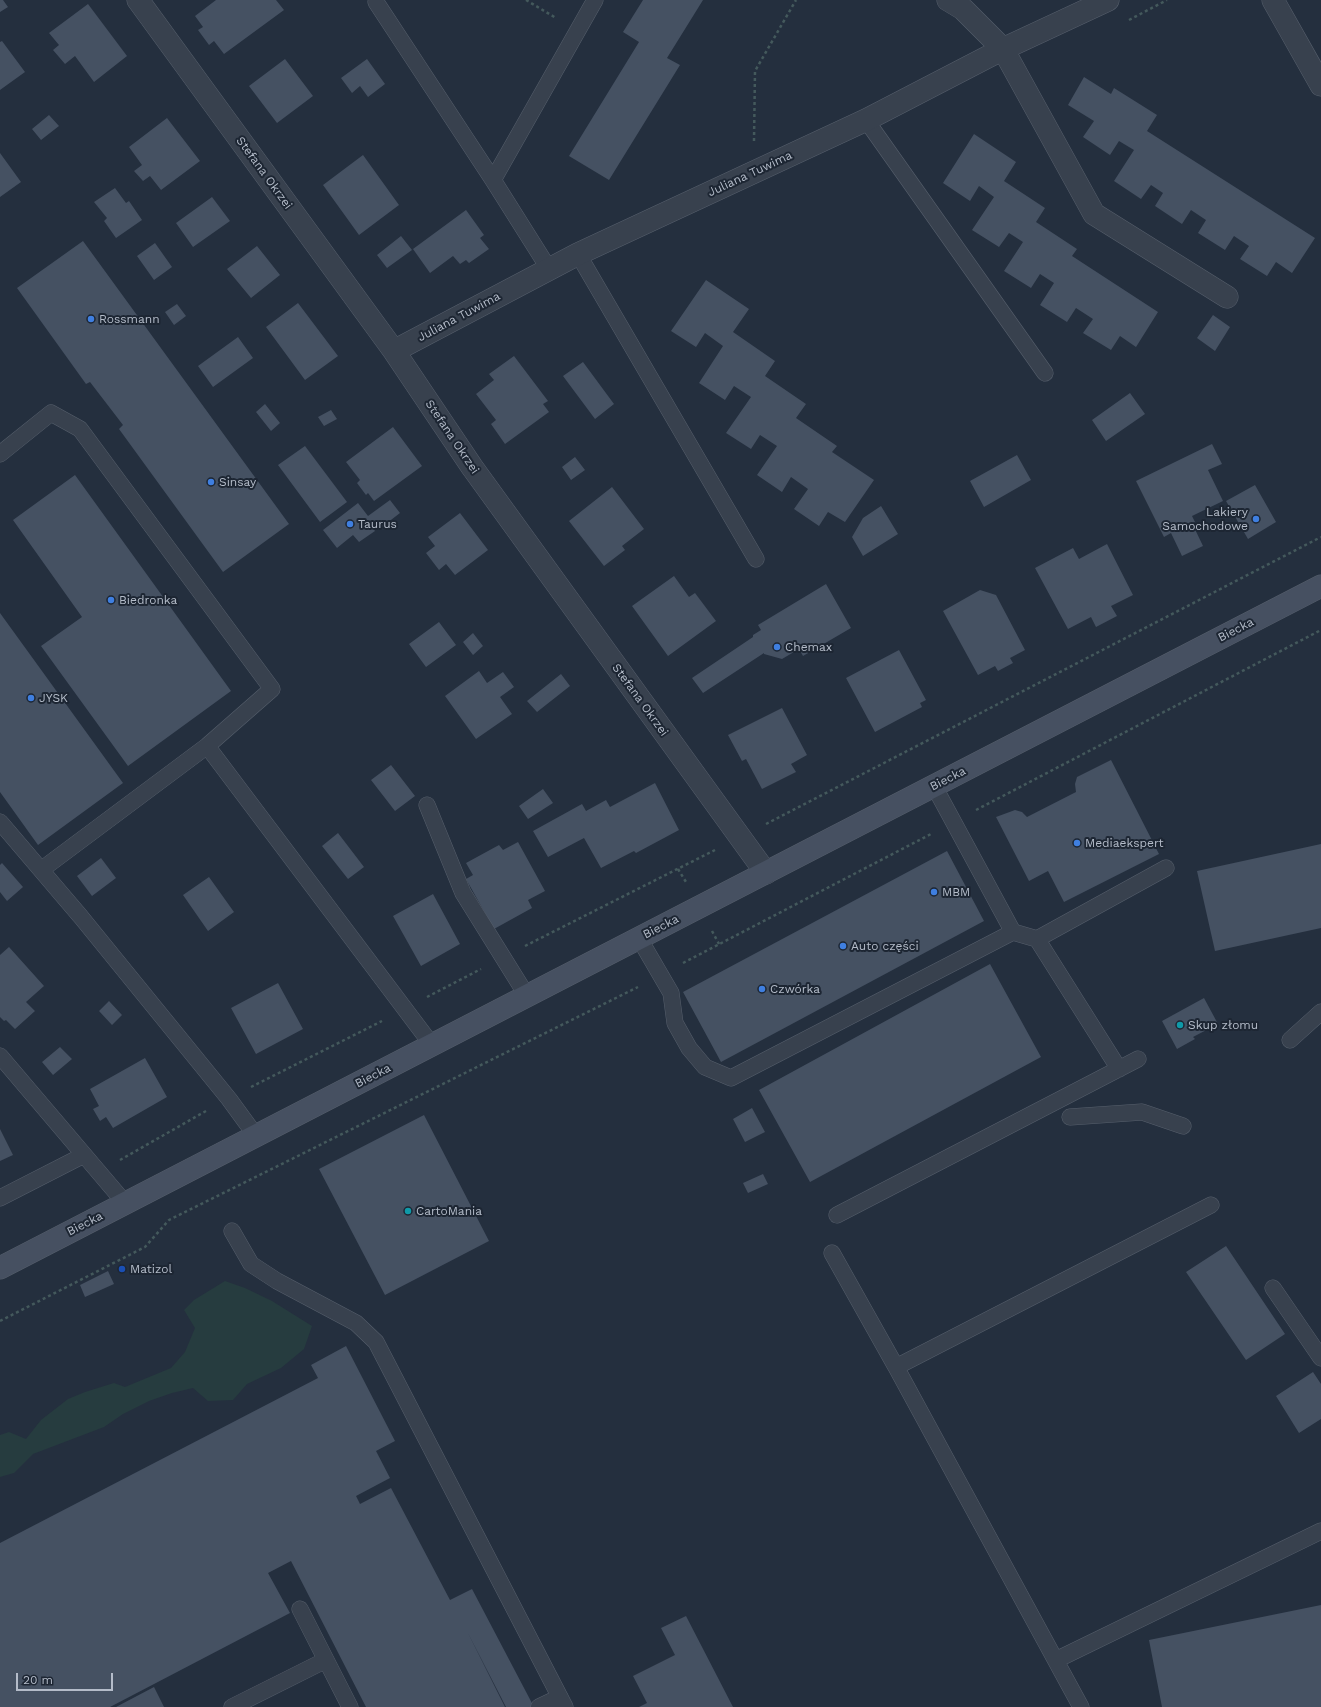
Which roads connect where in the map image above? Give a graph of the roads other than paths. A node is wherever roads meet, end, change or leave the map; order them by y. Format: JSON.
{"nodes":[{"id":1,"x":138,"y":0,"type":"edge"},
{"id":2,"x":595,"y":0,"type":"edge"},
{"id":3,"x":948,"y":0,"type":"edge"},
{"id":4,"x":1108,"y":0,"type":"edge"},
{"id":5,"x":1273,"y":0,"type":"edge"},
{"id":6,"x":376,"y":2,"type":"dead end"},
{"id":7,"x":1003,"y":49,"type":"junction"},
{"id":8,"x":1321,"y":85,"type":"edge"},
{"id":9,"x":866,"y":120,"type":"junction"},
{"id":10,"x":493,"y":180,"type":"junction"},
{"id":11,"x":578,"y":254,"type":"junction"},
{"id":12,"x":549,"y":269,"type":"junction"},
{"id":13,"x":1227,"y":297,"type":"dead end"},
{"id":14,"x":394,"y":352,"type":"junction"},
{"id":15,"x":1045,"y":372,"type":"dead end"},
{"id":16,"x":0,"y":454,"type":"edge"},
{"id":17,"x":756,"y":559,"type":"dead end"},
{"id":18,"x":1321,"y":586,"type":"edge"},
{"id":19,"x":207,"y":746,"type":"junction"},
{"id":20,"x":934,"y":786,"type":"junction"},
{"id":21,"x":427,"y":805,"type":"dead end"},
{"id":22,"x":0,"y":822,"type":"edge"},
{"id":23,"x":1166,"y":868,"type":"dead end"},
{"id":24,"x":41,"y":870,"type":"junction"},
{"id":25,"x":766,"y":873,"type":"junction"},
{"id":26,"x":1013,"y":932,"type":"junction"},
{"id":27,"x":639,"y":938,"type":"junction"},
{"id":28,"x":1037,"y":939,"type":"junction"},
{"id":29,"x":528,"y":996,"type":"junction"},
{"id":30,"x":1321,"y":1012,"type":"edge"},
{"id":31,"x":1290,"y":1040,"type":"dead end"},
{"id":32,"x":432,"y":1045,"type":"junction"},
{"id":33,"x":0,"y":1056,"type":"edge"},
{"id":34,"x":1138,"y":1059,"type":"dead end"},
{"id":35,"x":1119,"y":1069,"type":"junction"},
{"id":36,"x":1070,"y":1117,"type":"dead end"},
{"id":37,"x":1184,"y":1126,"type":"dead end"},
{"id":38,"x":256,"y":1136,"type":"junction"},
{"id":39,"x":84,"y":1155,"type":"junction"},
{"id":40,"x":0,"y":1198,"type":"edge"},
{"id":41,"x":126,"y":1203,"type":"junction"},
{"id":42,"x":1211,"y":1205,"type":"dead end"},
{"id":43,"x":838,"y":1216,"type":"dead end"},
{"id":44,"x":232,"y":1231,"type":"dead end"},
{"id":45,"x":832,"y":1253,"type":"dead end"},
{"id":46,"x":0,"y":1268,"type":"edge"},
{"id":47,"x":1273,"y":1288,"type":"dead end"},
{"id":48,"x":1321,"y":1358,"type":"edge"},
{"id":49,"x":896,"y":1367,"type":"junction"},
{"id":50,"x":1321,"y":1531,"type":"edge"},
{"id":51,"x":300,"y":1609,"type":"dead end"},
{"id":52,"x":326,"y":1660,"type":"junction"},
{"id":53,"x":1056,"y":1660,"type":"junction"},
{"id":54,"x":563,"y":1702,"type":"edge"},
{"id":55,"x":232,"y":1707,"type":"edge"},
{"id":56,"x":350,"y":1707,"type":"edge"},
{"id":57,"x":539,"y":1707,"type":"edge"},
{"id":58,"x":1081,"y":1707,"type":"edge"}],
"edges":[{"from":1,"to":14,"type":"street","name":"Stefana Okrzei"},
{"from":2,"to":10,"type":"lane"},
{"from":3,"to":7,"type":"street"},
{"from":4,"to":7,"type":"street","name":"Juliana Tuwima"},
{"from":5,"to":8,"type":"street"},
{"from":6,"to":10,"type":"lane"},
{"from":7,"to":9,"type":"street","name":"Juliana Tuwima"},
{"from":7,"to":13,"type":"street"},
{"from":9,"to":11,"type":"street","name":"Juliana Tuwima"},
{"from":9,"to":15,"type":"lane"},
{"from":10,"to":12,"type":"lane"},
{"from":11,"to":12,"type":"street","name":"Juliana Tuwima"},
{"from":11,"to":17,"type":"lane"},
{"from":12,"to":14,"type":"street","name":"Juliana Tuwima"},
{"from":14,"to":25,"type":"street","name":"Stefana Okrzei"},
{"from":16,"to":19,"type":"lane"},
{"from":18,"to":20,"type":"street","name":"Biecka"},
{"from":19,"to":24,"type":"lane"},
{"from":19,"to":32,"type":"lane"},
{"from":20,"to":25,"type":"street","name":"Biecka"},
{"from":20,"to":26,"type":"lane"},
{"from":21,"to":29,"type":"lane"},
{"from":22,"to":24,"type":"lane"},
{"from":23,"to":28,"type":"lane"},
{"from":24,"to":38,"type":"lane"},
{"from":25,"to":27,"type":"street","name":"Biecka"},
{"from":26,"to":27,"type":"lane"},
{"from":26,"to":28,"type":"lane"},
{"from":27,"to":29,"type":"street","name":"Biecka"},
{"from":28,"to":35,"type":"lane"},
{"from":29,"to":32,"type":"street","name":"Biecka"},
{"from":30,"to":31,"type":"lane"},
{"from":32,"to":38,"type":"street","name":"Biecka"},
{"from":33,"to":39,"type":"lane"},
{"from":34,"to":35,"type":"lane"},
{"from":35,"to":43,"type":"lane"},
{"from":36,"to":37,"type":"lane"},
{"from":38,"to":41,"type":"street","name":"Biecka"},
{"from":39,"to":40,"type":"lane"},
{"from":39,"to":41,"type":"lane"},
{"from":41,"to":46,"type":"street","name":"Biecka"},
{"from":42,"to":49,"type":"lane"},
{"from":44,"to":54,"type":"lane"},
{"from":45,"to":49,"type":"lane"},
{"from":47,"to":48,"type":"lane"},
{"from":49,"to":53,"type":"lane"},
{"from":50,"to":53,"type":"lane"},
{"from":51,"to":52,"type":"lane"},
{"from":52,"to":55,"type":"lane"},
{"from":52,"to":56,"type":"lane"},
{"from":53,"to":58,"type":"lane"},
{"from":54,"to":57,"type":"lane"}]}
